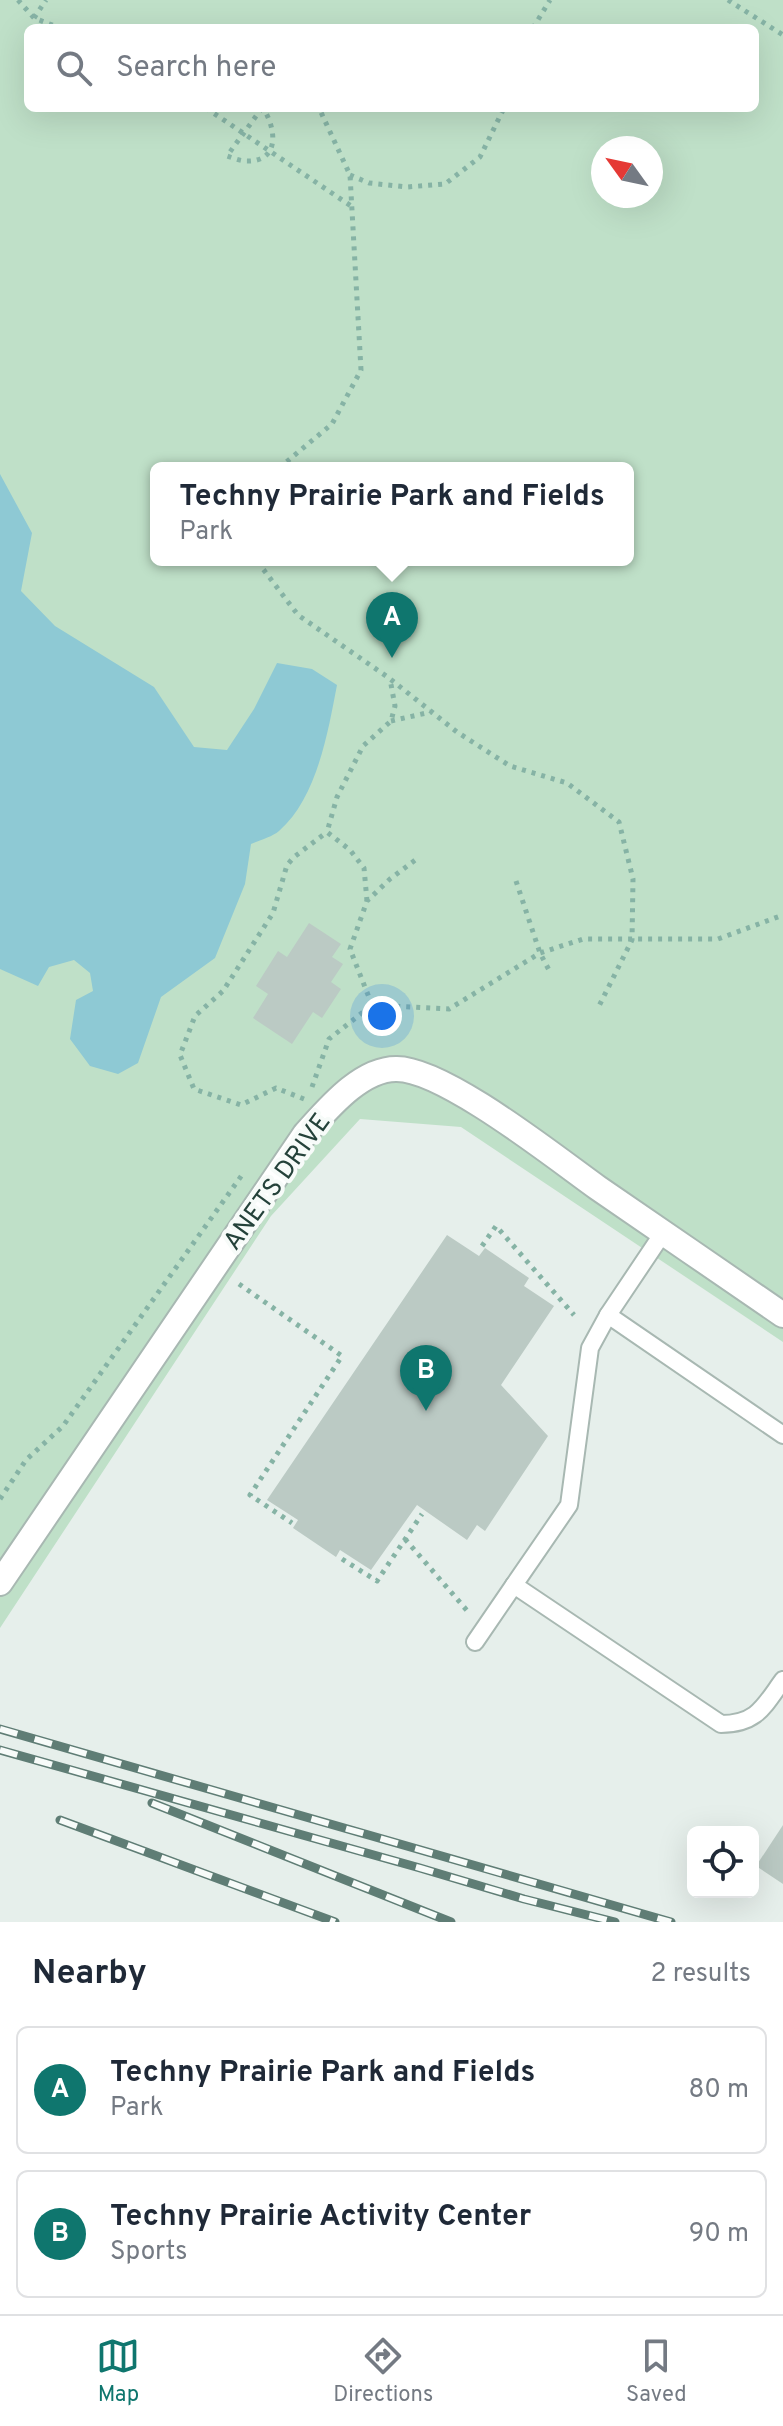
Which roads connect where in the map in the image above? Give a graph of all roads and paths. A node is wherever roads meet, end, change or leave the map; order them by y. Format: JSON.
{"nodes":[{"id":1,"x":18,"y":0,"type":"edge"},
{"id":2,"x":46,"y":0,"type":"edge"},
{"id":3,"x":550,"y":0,"type":"edge"},
{"id":4,"x":728,"y":0,"type":"edge"},
{"id":5,"x":34,"y":18,"type":"junction"},
{"id":6,"x":50,"y":24,"type":"edge"},
{"id":7,"x":535,"y":24,"type":"edge"},
{"id":8,"x":783,"y":35,"type":"edge"},
{"id":9,"x":212,"y":112,"type":"edge"},
{"id":10,"x":259,"y":112,"type":"edge"},
{"id":11,"x":265,"y":112,"type":"edge"},
{"id":12,"x":321,"y":112,"type":"edge"},
{"id":13,"x":502,"y":112,"type":"edge"},
{"id":14,"x":243,"y":132,"type":"junction"},
{"id":15,"x":270,"y":151,"type":"junction"},
{"id":16,"x":350,"y":175,"type":"junction"},
{"id":17,"x":352,"y":206,"type":"junction"},
{"id":18,"x":286,"y":462,"type":"edge"},
{"id":19,"x":262,"y":566,"type":"edge"},
{"id":20,"x":389,"y":678,"type":"junction"},
{"id":21,"x":432,"y":712,"type":"junction"},
{"id":22,"x":391,"y":721,"type":"junction"},
{"id":23,"x":327,"y":832,"type":"junction"},
{"id":24,"x":418,"y":858,"type":"dead end"},
{"id":25,"x":516,"y":881,"type":"dead end"},
{"id":26,"x":367,"y":901,"type":"junction"},
{"id":27,"x":783,"y":915,"type":"edge"},
{"id":28,"x":632,"y":940,"type":"junction"},
{"id":29,"x":550,"y":972,"type":"dead end"},
{"id":30,"x":372,"y":1005,"type":"dead end"},
{"id":31,"x":598,"y":1008,"type":"dead end"},
{"id":32,"x":304,"y":1099,"type":"dead end"},
{"id":33,"x":663,"y":1233,"type":"junction"},
{"id":34,"x":482,"y":1246,"type":"dead end"},
{"id":35,"x":239,"y":1284,"type":"dead end"},
{"id":36,"x":574,"y":1315,"type":"dead end"},
{"id":37,"x":608,"y":1315,"type":"junction"},
{"id":38,"x":783,"y":1315,"type":"edge"},
{"id":39,"x":783,"y":1435,"type":"edge"},
{"id":40,"x":422,"y":1514,"type":"dead end"},
{"id":41,"x":292,"y":1523,"type":"dead end"},
{"id":42,"x":405,"y":1539,"type":"junction"},
{"id":43,"x":342,"y":1559,"type":"dead end"},
{"id":44,"x":0,"y":1583,"type":"edge"},
{"id":45,"x":514,"y":1585,"type":"junction"},
{"id":46,"x":479,"y":1636,"type":"joint"},
{"id":47,"x":783,"y":1680,"type":"edge"}],
"edges":[{"from":1,"to":5,"type":"path"},
{"from":2,"to":5,"type":"path"},
{"from":3,"to":7,"type":"path"},
{"from":4,"to":8,"type":"path"},
{"from":5,"to":6,"type":"path"},
{"from":9,"to":14,"type":"path"},
{"from":10,"to":14,"type":"path"},
{"from":11,"to":15,"type":"path"},
{"from":12,"to":16,"type":"path"},
{"from":13,"to":16,"type":"path"},
{"from":14,"to":15,"type":"path"},
{"from":14,"to":15,"type":"path"},
{"from":15,"to":17,"type":"path"},
{"from":16,"to":17,"type":"path"},
{"from":17,"to":18,"type":"path"},
{"from":19,"to":20,"type":"path"},
{"from":20,"to":21,"type":"path"},
{"from":20,"to":22,"type":"path"},
{"from":21,"to":22,"type":"path"},
{"from":21,"to":28,"type":"path"},
{"from":22,"to":23,"type":"path"},
{"from":23,"to":26,"type":"path"},
{"from":23,"to":32,"type":"path"},
{"from":24,"to":26,"type":"path"},
{"from":25,"to":29,"type":"path"},
{"from":26,"to":30,"type":"path"},
{"from":27,"to":28,"type":"path"},
{"from":28,"to":31,"type":"path"},
{"from":33,"to":37,"type":"lane"},
{"from":33,"to":38,"type":"street","name":"ANETS DRIVE"},
{"from":33,"to":44,"type":"street","name":"ANETS DRIVE"},
{"from":34,"to":36,"type":"path"},
{"from":35,"to":41,"type":"path"},
{"from":37,"to":39,"type":"lane"},
{"from":37,"to":45,"type":"lane"},
{"from":40,"to":42,"type":"path"},
{"from":42,"to":43,"type":"path"},
{"from":42,"to":46,"type":"path"},
{"from":45,"to":46,"type":"lane"},
{"from":45,"to":47,"type":"lane"}]}
